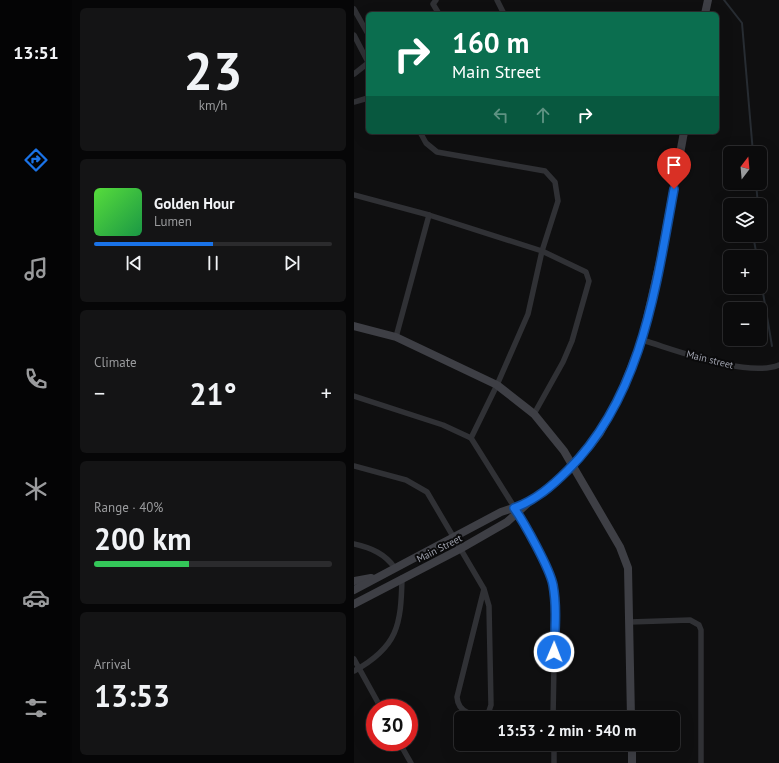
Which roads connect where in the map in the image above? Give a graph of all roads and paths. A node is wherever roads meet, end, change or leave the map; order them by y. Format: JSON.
{"nodes":[{"id":1,"x":436,"y":0,"type":"edge"},
{"id":2,"x":497,"y":0,"type":"edge"},
{"id":3,"x":708,"y":0,"type":"edge"},
{"id":4,"x":354,"y":9,"type":"edge"},
{"id":5,"x":438,"y":12,"type":"edge"},
{"id":6,"x":503,"y":12,"type":"edge"},
{"id":7,"x":705,"y":12,"type":"edge"},
{"id":8,"x":366,"y":30,"type":"edge"},
{"id":9,"x":354,"y":35,"type":"edge"},
{"id":10,"x":366,"y":59,"type":"edge"},
{"id":11,"x":366,"y":65,"type":"edge"},
{"id":12,"x":354,"y":74,"type":"edge"},
{"id":13,"x":366,"y":99,"type":"edge"},
{"id":14,"x":354,"y":102,"type":"edge"},
{"id":15,"x":421,"y":134,"type":"edge"},
{"id":16,"x":684,"y":134,"type":"edge"},
{"id":17,"x":354,"y":195,"type":"edge"},
{"id":18,"x":429,"y":215,"type":"junction"},
{"id":19,"x":542,"y":252,"type":"junction"},
{"id":20,"x":354,"y":326,"type":"edge"},
{"id":21,"x":396,"y":337,"type":"junction"},
{"id":22,"x":642,"y":340,"type":"junction"},
{"id":23,"x":779,"y":366,"type":"edge"},
{"id":24,"x":497,"y":385,"type":"junction"},
{"id":25,"x":354,"y":396,"type":"edge"},
{"id":26,"x":534,"y":414,"type":"junction"},
{"id":27,"x":471,"y":438,"type":"junction"},
{"id":28,"x":573,"y":465,"type":"junction"},
{"id":29,"x":354,"y":466,"type":"edge"},
{"id":30,"x":516,"y":511,"type":"junction"},
{"id":31,"x":454,"y":538,"type":"junction"},
{"id":32,"x":354,"y":544,"type":"edge"},
{"id":33,"x":460,"y":549,"type":"junction"},
{"id":34,"x":395,"y":568,"type":"junction"},
{"id":35,"x":379,"y":576,"type":"junction"},
{"id":36,"x":402,"y":578,"type":"junction"},
{"id":37,"x":354,"y":581,"type":"edge"},
{"id":38,"x":484,"y":589,"type":"junction"},
{"id":39,"x":354,"y":590,"type":"edge"},
{"id":40,"x":354,"y":604,"type":"edge"},
{"id":41,"x":630,"y":622,"type":"junction"},
{"id":42,"x":354,"y":659,"type":"edge"},
{"id":43,"x":357,"y":669,"type":"edge"},
{"id":44,"x":375,"y":699,"type":"edge"},
{"id":45,"x":554,"y":711,"type":"edge"},
{"id":46,"x":631,"y":711,"type":"edge"},
{"id":47,"x":405,"y":751,"type":"edge"},
{"id":48,"x":554,"y":751,"type":"edge"},
{"id":49,"x":632,"y":751,"type":"edge"},
{"id":50,"x":411,"y":763,"type":"edge"},
{"id":51,"x":554,"y":763,"type":"edge"},
{"id":52,"x":632,"y":763,"type":"edge"},
{"id":53,"x":701,"y":763,"type":"edge"}],
"edges":[{"from":1,"to":5,"type":"street"},
{"from":2,"to":6,"type":"street"},
{"from":3,"to":7,"type":"street"},
{"from":4,"to":8,"type":"street"},
{"from":9,"to":10,"type":"street"},
{"from":11,"to":12,"type":"street"},
{"from":13,"to":14,"type":"street"},
{"from":15,"to":19,"type":"street"},
{"from":16,"to":22,"type":"street","name":"Main Street"},
{"from":17,"to":18,"type":"street"},
{"from":18,"to":19,"type":"street"},
{"from":18,"to":21,"type":"street"},
{"from":19,"to":24,"type":"street"},
{"from":19,"to":26,"type":"street"},
{"from":20,"to":21,"type":"street"},
{"from":21,"to":24,"type":"street"},
{"from":22,"to":23,"type":"street","name":"Main street"},
{"from":22,"to":28,"type":"street","name":"Main Street"},
{"from":24,"to":26,"type":"street"},
{"from":24,"to":27,"type":"street"},
{"from":25,"to":27,"type":"street"},
{"from":26,"to":28,"type":"street"},
{"from":27,"to":30,"type":"street"},
{"from":28,"to":30,"type":"street","name":"Main Street"},
{"from":28,"to":41,"type":"street"},
{"from":29,"to":31,"type":"street"},
{"from":30,"to":31,"type":"street","name":"Main Street"},
{"from":30,"to":33,"type":"street","name":"Main Street"},
{"from":30,"to":45,"type":"street"},
{"from":31,"to":33,"type":"street"},
{"from":31,"to":34,"type":"street","name":"Main Street"},
{"from":32,"to":34,"type":"street"},
{"from":33,"to":36,"type":"street","name":"Main Street"},
{"from":33,"to":38,"type":"street"},
{"from":34,"to":35,"type":"street","name":"Main Street"},
{"from":35,"to":37,"type":"street"},
{"from":35,"to":39,"type":"street","name":"Main Street"},
{"from":36,"to":40,"type":"street","name":"Main Street"},
{"from":36,"to":43,"type":"street"},
{"from":38,"to":38,"type":"street"},
{"from":41,"to":46,"type":"street"},
{"from":41,"to":53,"type":"street"},
{"from":42,"to":43,"type":"street"},
{"from":43,"to":44,"type":"street"},
{"from":47,"to":50,"type":"street"},
{"from":48,"to":51,"type":"street"},
{"from":49,"to":52,"type":"street"}]}
